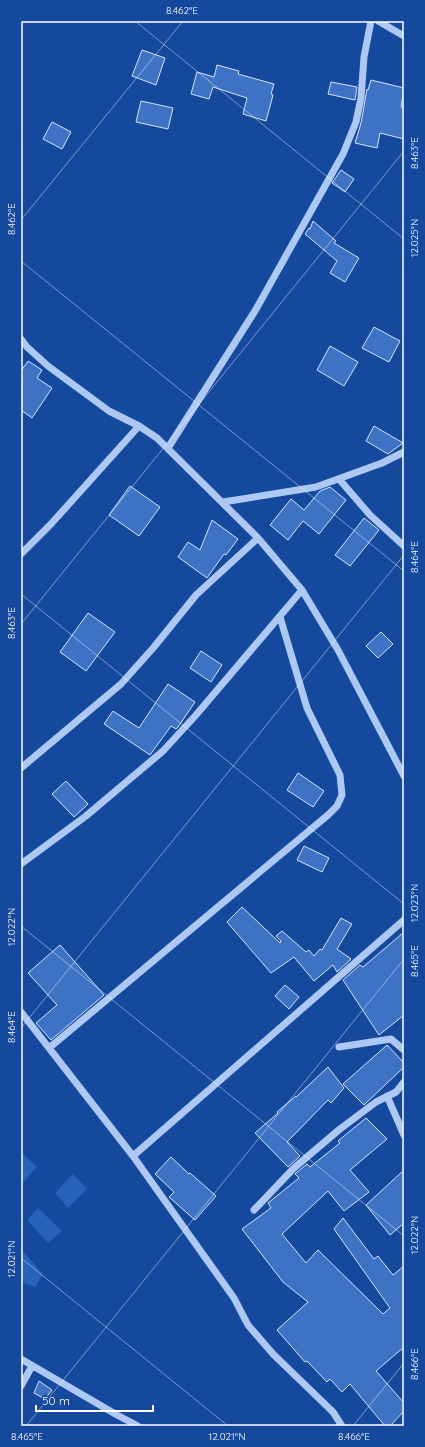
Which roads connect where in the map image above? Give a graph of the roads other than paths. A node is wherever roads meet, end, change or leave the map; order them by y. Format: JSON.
{"nodes":[{"id":1,"x":371,"y":21,"type":"edge"},
{"id":2,"x":378,"y":21,"type":"edge"},
{"id":3,"x":404,"y":36,"type":"edge"},
{"id":4,"x":21,"y":339,"type":"edge"},
{"id":5,"x":139,"y":426,"type":"junction"},
{"id":6,"x":168,"y":448,"type":"junction"},
{"id":7,"x":404,"y":452,"type":"edge"},
{"id":8,"x":339,"y":479,"type":"junction"},
{"id":9,"x":223,"y":502,"type":"junction"},
{"id":10,"x":258,"y":538,"type":"junction"},
{"id":11,"x":404,"y":546,"type":"edge"},
{"id":12,"x":21,"y":554,"type":"edge"},
{"id":13,"x":302,"y":590,"type":"junction"},
{"id":14,"x":280,"y":616,"type":"junction"},
{"id":15,"x":21,"y":768,"type":"edge"},
{"id":16,"x":404,"y":776,"type":"edge"},
{"id":17,"x":21,"y":864,"type":"edge"},
{"id":18,"x":404,"y":920,"type":"edge"},
{"id":19,"x":21,"y":1012,"type":"edge"},
{"id":20,"x":49,"y":1048,"type":"junction"},
{"id":21,"x":339,"y":1048,"type":"dead end"},
{"id":22,"x":404,"y":1050,"type":"edge"},
{"id":23,"x":404,"y":1082,"type":"edge"},
{"id":24,"x":387,"y":1096,"type":"junction"},
{"id":25,"x":404,"y":1135,"type":"edge"},
{"id":26,"x":133,"y":1156,"type":"junction"},
{"id":27,"x":254,"y":1210,"type":"dead end"},
{"id":28,"x":21,"y":1359,"type":"edge"},
{"id":29,"x":32,"y":1366,"type":"junction"},
{"id":30,"x":21,"y":1386,"type":"edge"},
{"id":31,"x":138,"y":1426,"type":"edge"},
{"id":32,"x":342,"y":1426,"type":"edge"}],
"edges":[{"from":1,"to":6,"type":"street"},
{"from":2,"to":3,"type":"street"},
{"from":4,"to":5,"type":"street"},
{"from":5,"to":6,"type":"street"},
{"from":5,"to":12,"type":"street"},
{"from":6,"to":9,"type":"street"},
{"from":7,"to":8,"type":"street"},
{"from":8,"to":9,"type":"street"},
{"from":8,"to":11,"type":"street"},
{"from":9,"to":10,"type":"street"},
{"from":10,"to":13,"type":"street"},
{"from":10,"to":15,"type":"street"},
{"from":13,"to":14,"type":"street"},
{"from":13,"to":16,"type":"street"},
{"from":14,"to":17,"type":"street"},
{"from":14,"to":20,"type":"street"},
{"from":18,"to":26,"type":"street"},
{"from":19,"to":20,"type":"street"},
{"from":20,"to":26,"type":"street"},
{"from":21,"to":22,"type":"street"},
{"from":23,"to":24,"type":"street"},
{"from":24,"to":25,"type":"street"},
{"from":24,"to":27,"type":"street"},
{"from":26,"to":32,"type":"street"},
{"from":28,"to":29,"type":"street"},
{"from":29,"to":30,"type":"street"},
{"from":29,"to":31,"type":"street"}]}
